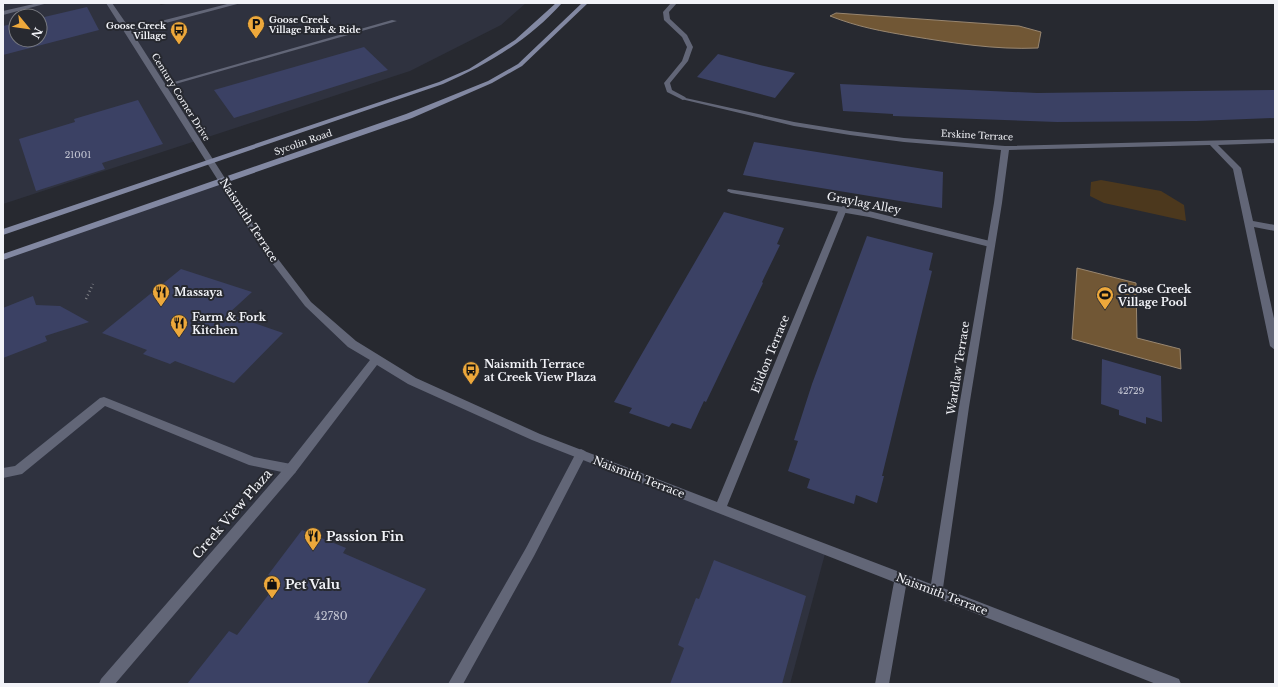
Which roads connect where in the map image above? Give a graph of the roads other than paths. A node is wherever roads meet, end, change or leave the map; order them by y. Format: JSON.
{"nodes":[{"id":1,"x":45,"y":3,"type":"edge"},
{"id":2,"x":109,"y":3,"type":"edge"},
{"id":3,"x":238,"y":3,"type":"edge"},
{"id":4,"x":559,"y":3,"type":"edge"},
{"id":5,"x":585,"y":3,"type":"edge"},
{"id":6,"x":674,"y":3,"type":"edge"},
{"id":7,"x":3,"y":13,"type":"edge"},
{"id":8,"x":394,"y":21,"type":"dead end"},
{"id":9,"x":128,"y":31,"type":"junction"},
{"id":10,"x":164,"y":86,"type":"junction"},
{"id":11,"x":1275,"y":141,"type":"edge"},
{"id":12,"x":1211,"y":142,"type":"junction"},
{"id":13,"x":1005,"y":148,"type":"junction"},
{"id":14,"x":211,"y":162,"type":"junction"},
{"id":15,"x":223,"y":180,"type":"junction"},
{"id":16,"x":731,"y":191,"type":"dead end"},
{"id":17,"x":843,"y":209,"type":"junction"},
{"id":18,"x":1249,"y":223,"type":"junction"},
{"id":19,"x":1275,"y":228,"type":"edge"},
{"id":20,"x":3,"y":232,"type":"edge"},
{"id":21,"x":990,"y":244,"type":"junction"},
{"id":22,"x":3,"y":257,"type":"edge"},
{"id":23,"x":1275,"y":346,"type":"edge"},
{"id":24,"x":376,"y":360,"type":"junction"},
{"id":25,"x":581,"y":454,"type":"junction"},
{"id":26,"x":291,"y":469,"type":"junction"},
{"id":27,"x":3,"y":473,"type":"edge"},
{"id":28,"x":720,"y":509,"type":"junction"},
{"id":29,"x":901,"y":579,"type":"junction"},
{"id":30,"x":936,"y":592,"type":"junction"},
{"id":31,"x":1152,"y":680,"type":"edge"},
{"id":32,"x":106,"y":684,"type":"edge"},
{"id":33,"x":455,"y":684,"type":"edge"},
{"id":34,"x":882,"y":684,"type":"edge"},
{"id":35,"x":1174,"y":684,"type":"edge"}],
"edges":[{"from":1,"to":7,"type":"street"},
{"from":2,"to":9,"type":"street","name":"Century Corner Drive"},
{"from":3,"to":9,"type":"street"},
{"from":4,"to":14,"type":"main road","name":"Sycolin Road"},
{"from":5,"to":15,"type":"main road","name":"Sycolin Road"},
{"from":6,"to":13,"type":"street","name":"Erskine Terrace"},
{"from":8,"to":10,"type":"street"},
{"from":9,"to":10,"type":"street","name":"Century Corner Drive"},
{"from":10,"to":14,"type":"street","name":"Century Corner Drive"},
{"from":11,"to":12,"type":"street","name":"Erskine Terrace"},
{"from":12,"to":13,"type":"street","name":"Erskine Terrace"},
{"from":12,"to":18,"type":"street"},
{"from":13,"to":21,"type":"street","name":"Wardlaw Terrace"},
{"from":14,"to":15,"type":"street","name":"Naismith Terrace"},
{"from":14,"to":20,"type":"main road","name":"Sycolin Road"},
{"from":15,"to":22,"type":"main road","name":"Sycolin Road"},
{"from":15,"to":24,"type":"street","name":"Naismith Terrace"},
{"from":16,"to":17,"type":"street","name":"Graylag Alley"},
{"from":17,"to":21,"type":"street","name":"Graylag Alley"},
{"from":17,"to":28,"type":"street","name":"Eildon Terrace"},
{"from":18,"to":19,"type":"street"},
{"from":18,"to":23,"type":"street"},
{"from":21,"to":30,"type":"street","name":"Wardlaw Terrace"},
{"from":24,"to":25,"type":"street","name":"Naismith Terrace"},
{"from":24,"to":26,"type":"street","name":"Creek View Plaza"},
{"from":25,"to":28,"type":"street","name":"Naismith Terrace"},
{"from":25,"to":33,"type":"street"},
{"from":26,"to":27,"type":"street"},
{"from":26,"to":32,"type":"street","name":"Creek View Plaza"},
{"from":28,"to":29,"type":"street","name":"Naismith Terrace"},
{"from":29,"to":30,"type":"street","name":"Naismith Terrace"},
{"from":29,"to":34,"type":"street"},
{"from":30,"to":31,"type":"street","name":"Naismith Terrace"},
{"from":31,"to":35,"type":"street","name":"Naismith Terrace"}]}
